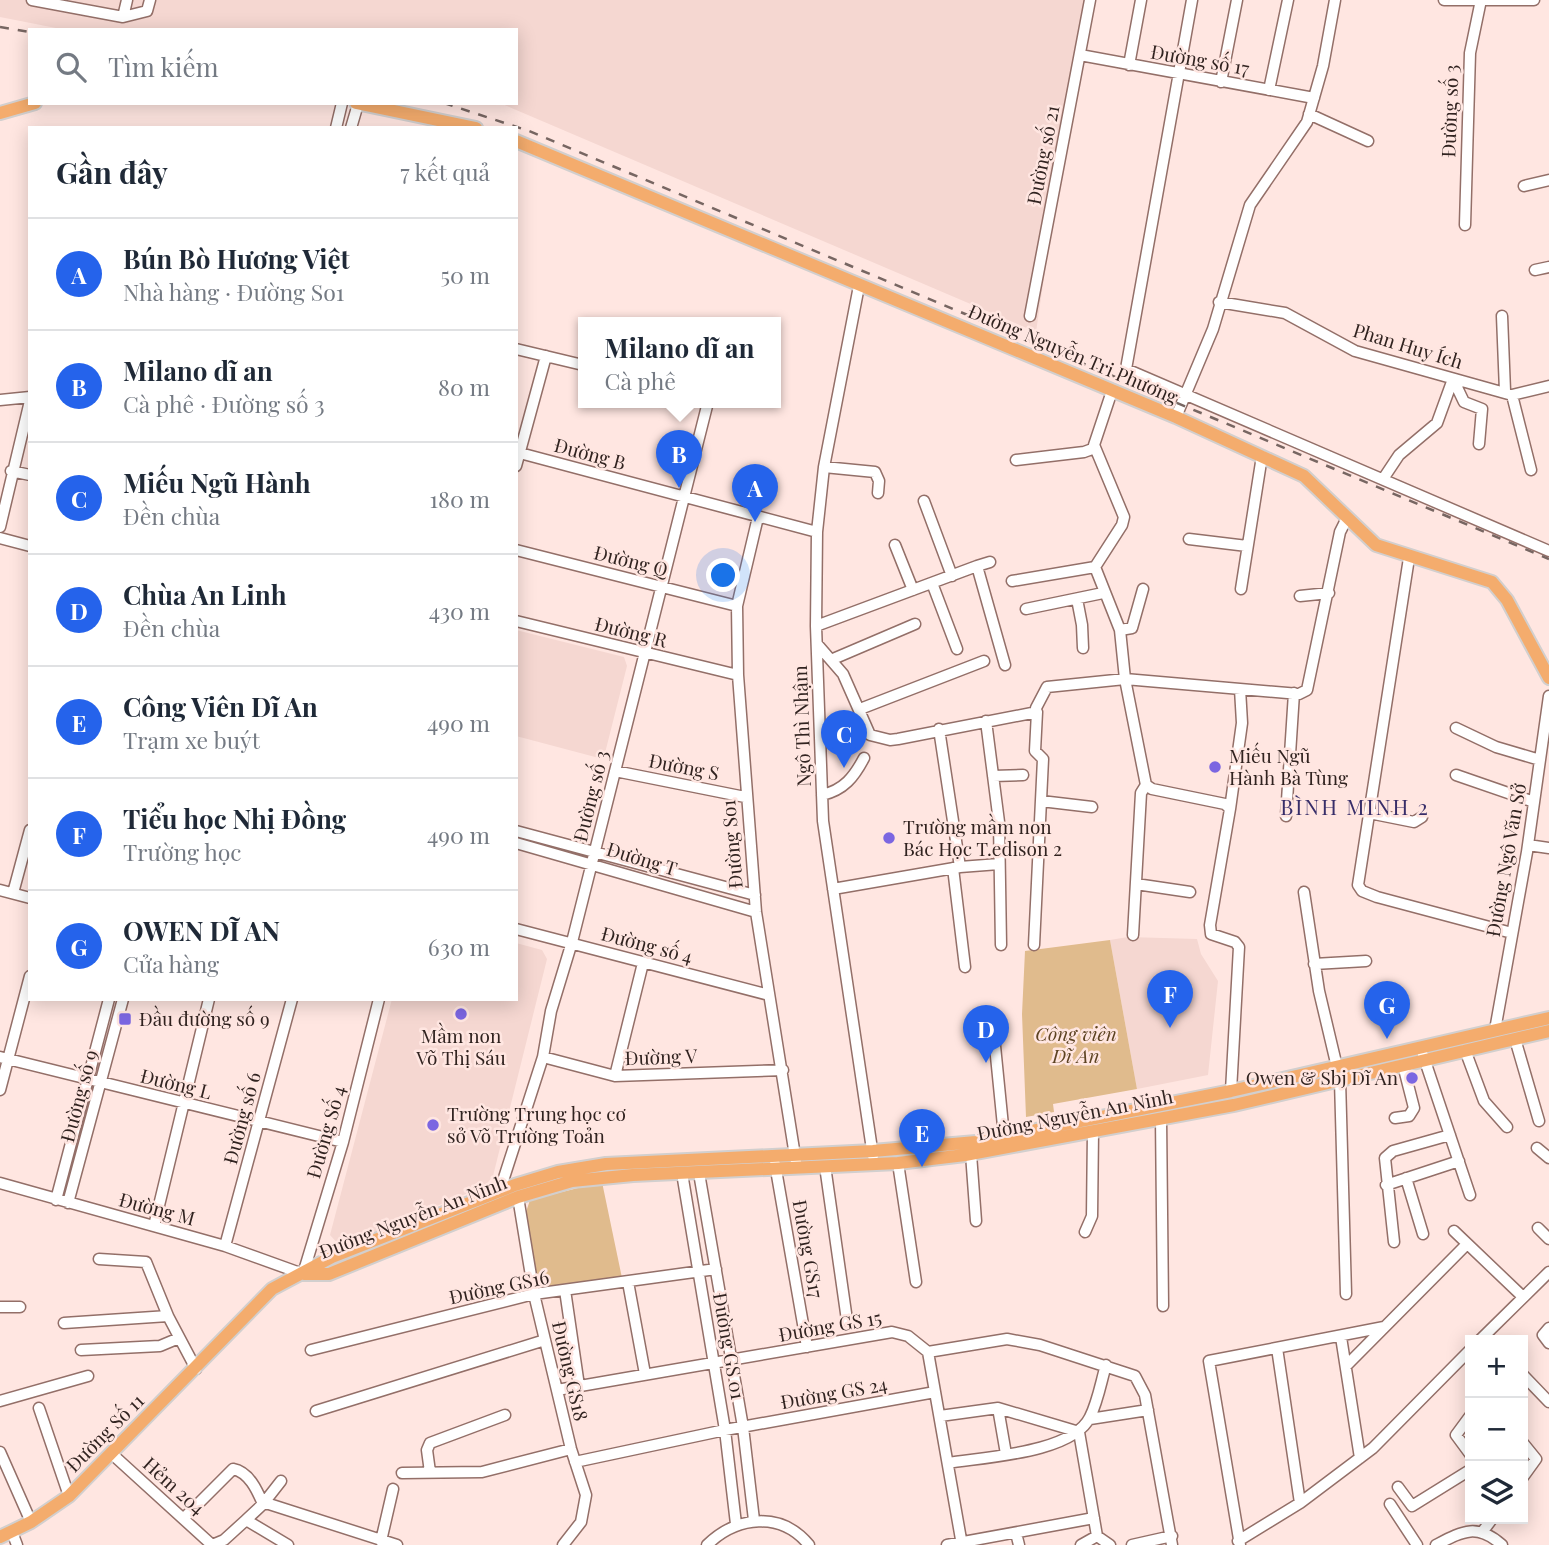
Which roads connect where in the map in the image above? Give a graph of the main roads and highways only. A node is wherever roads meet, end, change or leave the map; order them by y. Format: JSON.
{"nodes":[{"id":1,"x":29,"y":105,"type":"edge"},
{"id":2,"x":362,"y":105,"type":"edge"},
{"id":3,"x":0,"y":113,"type":"edge"},
{"id":4,"x":466,"y":126,"type":"edge"},
{"id":5,"x":518,"y":142,"type":"edge"},
{"id":6,"x":1549,"y":678,"type":"edge"},
{"id":7,"x":1549,"y":1018,"type":"edge"},
{"id":8,"x":1549,"y":1031,"type":"edge"},
{"id":9,"x":1422,"y":1054,"type":"junction"},
{"id":10,"x":1338,"y":1074,"type":"junction"},
{"id":11,"x":1233,"y":1098,"type":"junction"},
{"id":12,"x":1005,"y":1142,"type":"junction"},
{"id":13,"x":874,"y":1158,"type":"junction"},
{"id":14,"x":796,"y":1161,"type":"junction"},
{"id":15,"x":517,"y":1191,"type":"junction"},
{"id":16,"x":303,"y":1273,"type":"junction"},
{"id":17,"x":6,"y":1534,"type":"edge"}],
"edges":[{"from":1,"to":3,"type":"main road"},
{"from":2,"to":4,"type":"main road"},
{"from":5,"to":6,"type":"main road","name":"Đường Nguyễn Tri Phương"},
{"from":7,"to":9,"type":"main road","name":"Đường Nguyễn An Ninh"},
{"from":8,"to":9,"type":"main road","name":"Đường Nguyễn An Ninh"},
{"from":9,"to":10,"type":"main road","name":"Đường Nguyễn An Ninh"},
{"from":9,"to":10,"type":"main road","name":"Đường Nguyễn An Ninh"},
{"from":10,"to":11,"type":"main road","name":"Đường Nguyễn An Ninh"},
{"from":11,"to":12,"type":"main road","name":"Đường Nguyễn An Ninh"},
{"from":11,"to":12,"type":"main road","name":"Đường Nguyễn An Ninh"},
{"from":12,"to":13,"type":"main road","name":"Đường Nguyễn An Ninh"},
{"from":12,"to":13,"type":"main road","name":"Đường Nguyễn An Ninh"},
{"from":13,"to":14,"type":"main road","name":"Đường Nguyễn An Ninh"},
{"from":13,"to":14,"type":"main road","name":"Đường Nguyễn An Ninh"},
{"from":14,"to":15,"type":"main road","name":"Đường Nguyễn An Ninh"},
{"from":15,"to":16,"type":"main road","name":"Đường Nguyễn An Ninh"},
{"from":15,"to":16,"type":"main road","name":"Đường Nguyễn An Ninh"},
{"from":16,"to":17,"type":"main road","name":"Đường Số 11"}]}
